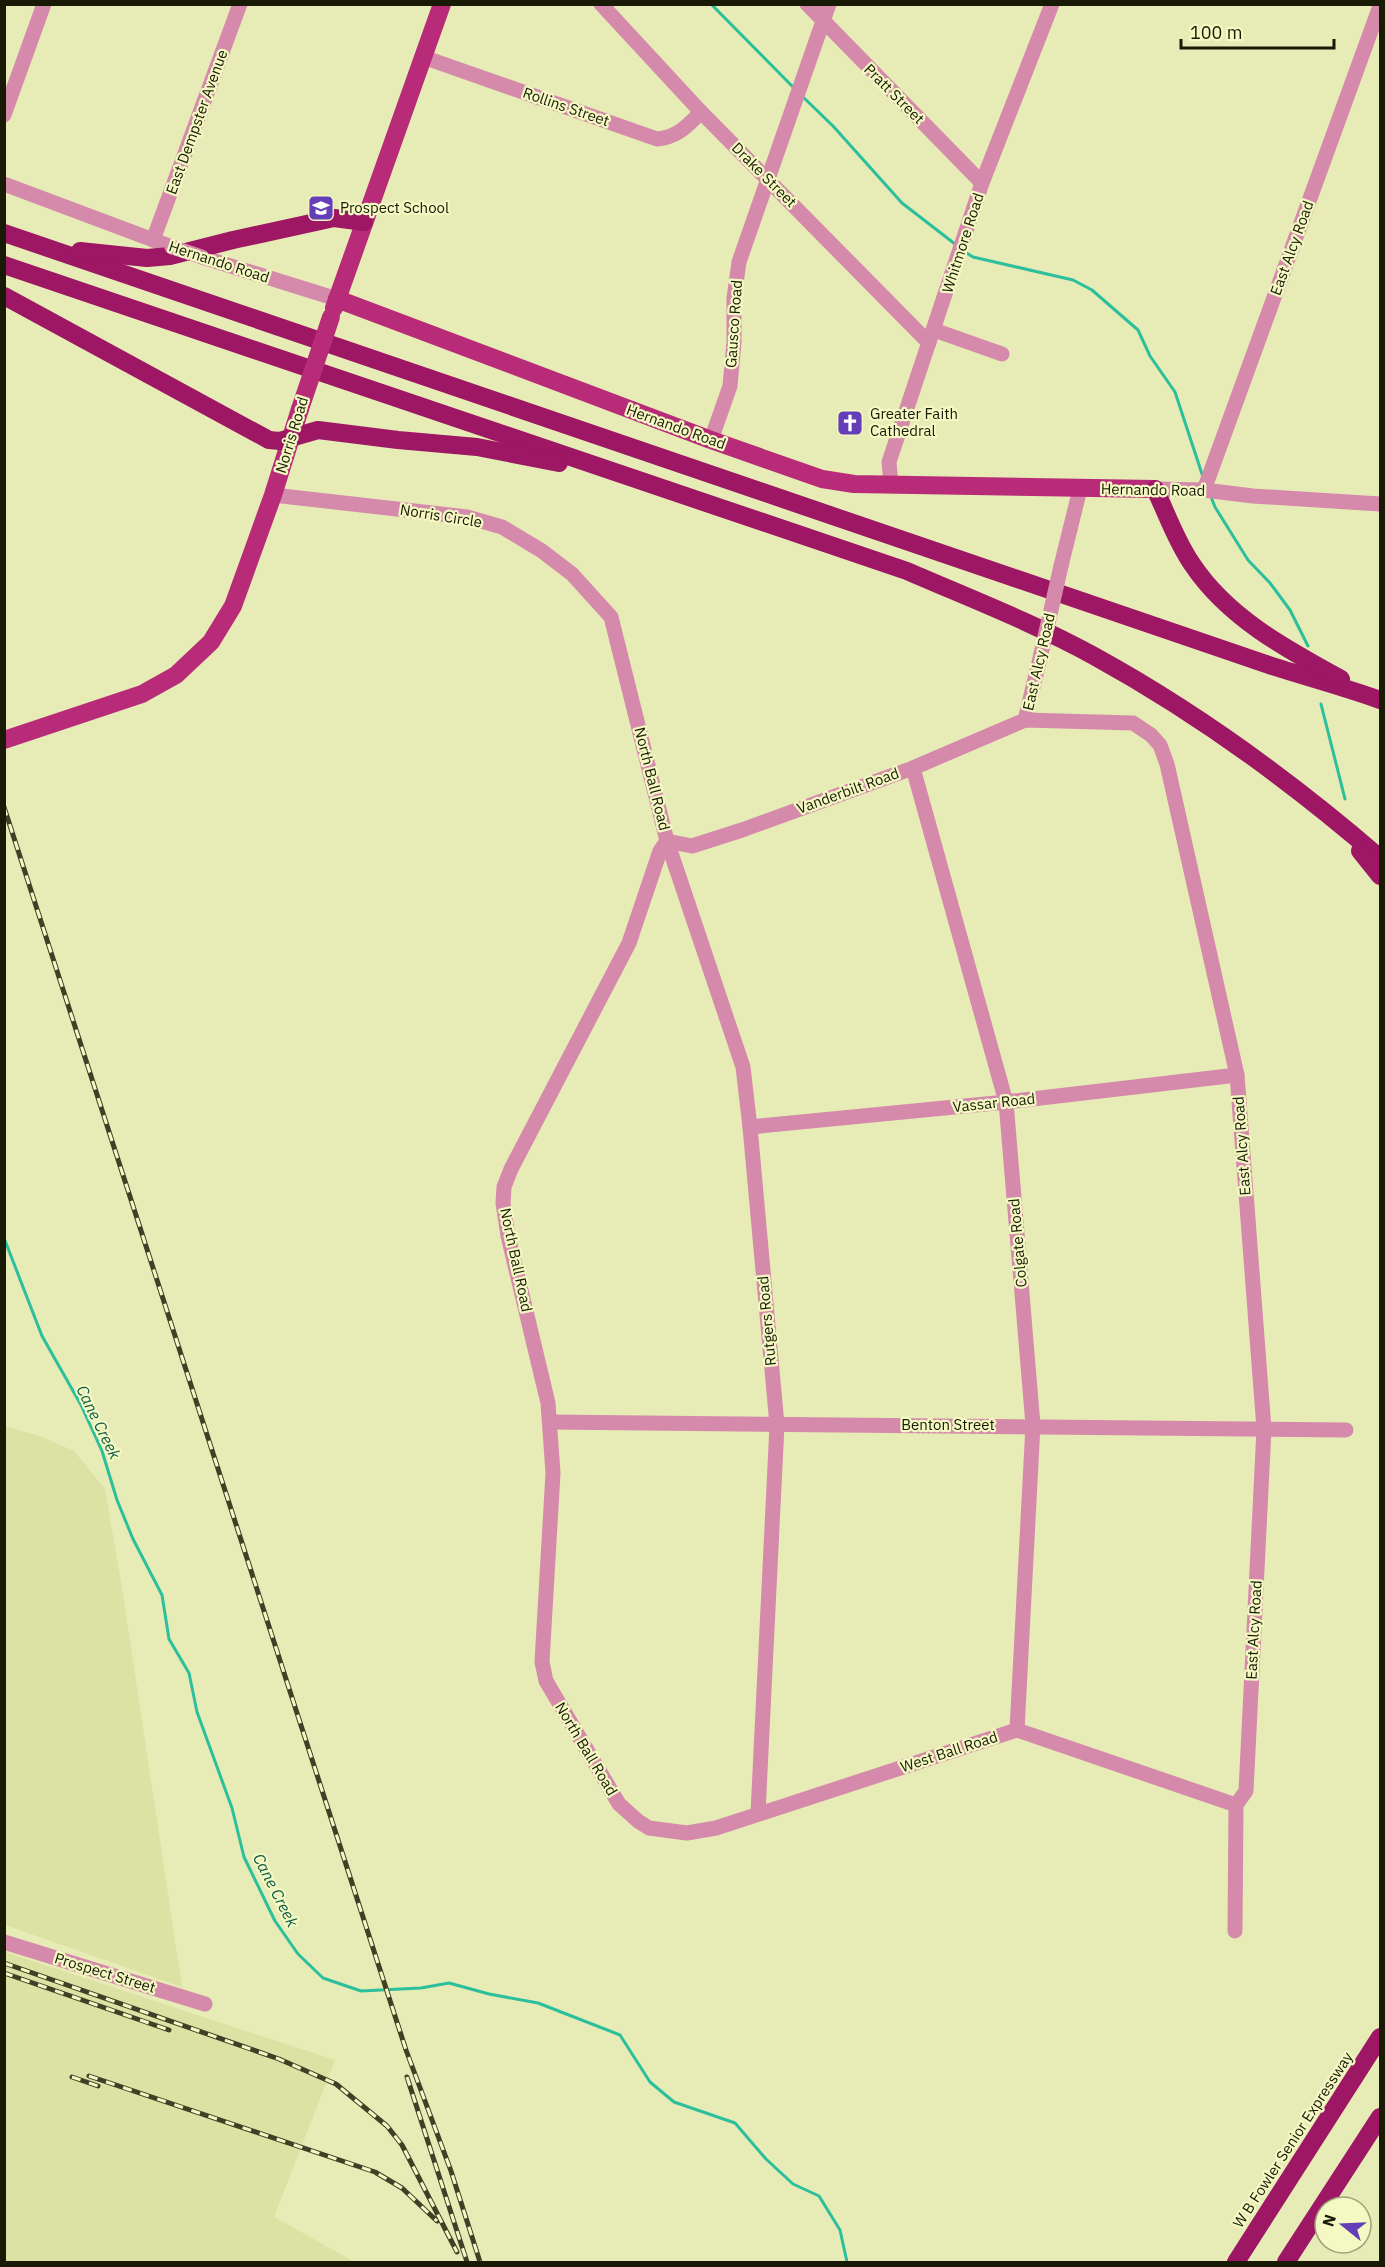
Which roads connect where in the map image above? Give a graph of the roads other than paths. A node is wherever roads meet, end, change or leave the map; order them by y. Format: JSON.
{"nodes":[{"id":1,"x":44,"y":4,"type":"edge"},
{"id":2,"x":240,"y":4,"type":"edge"},
{"id":3,"x":442,"y":4,"type":"edge"},
{"id":4,"x":601,"y":4,"type":"edge"},
{"id":5,"x":807,"y":4,"type":"edge"},
{"id":6,"x":829,"y":4,"type":"edge"},
{"id":7,"x":1052,"y":4,"type":"edge"},
{"id":8,"x":1380,"y":6,"type":"edge"},
{"id":9,"x":823,"y":22,"type":"junction"},
{"id":10,"x":423,"y":57,"type":"junction"},
{"id":11,"x":701,"y":112,"type":"junction"},
{"id":12,"x":4,"y":115,"type":"edge"},
{"id":13,"x":768,"y":178,"type":"junction"},
{"id":14,"x":982,"y":183,"type":"junction"},
{"id":15,"x":4,"y":184,"type":"edge"},
{"id":16,"x":364,"y":222,"type":"junction"},
{"id":17,"x":4,"y":234,"type":"edge"},
{"id":18,"x":153,"y":240,"type":"junction"},
{"id":19,"x":39,"y":245,"type":"junction"},
{"id":20,"x":4,"y":265,"type":"edge"},
{"id":21,"x":4,"y":296,"type":"edge"},
{"id":22,"x":337,"y":299,"type":"junction"},
{"id":23,"x":932,"y":337,"type":"junction"},
{"id":24,"x":1002,"y":354,"type":"dead end"},
{"id":25,"x":291,"y":438,"type":"junction"},
{"id":26,"x":711,"y":440,"type":"junction"},
{"id":27,"x":610,"y":471,"type":"junction"},
{"id":28,"x":891,"y":485,"type":"junction"},
{"id":29,"x":1080,"y":489,"type":"junction"},
{"id":30,"x":1155,"y":489,"type":"junction"},
{"id":31,"x":1203,"y":490,"type":"junction"},
{"id":32,"x":273,"y":495,"type":"junction"},
{"id":33,"x":1380,"y":504,"type":"edge"},
{"id":34,"x":611,"y":617,"type":"joint"},
{"id":35,"x":1377,"y":699,"type":"edge"},
{"id":36,"x":1025,"y":720,"type":"junction"},
{"id":37,"x":4,"y":740,"type":"edge"},
{"id":38,"x":913,"y":768,"type":"junction"},
{"id":39,"x":1337,"y":821,"type":"junction"},
{"id":40,"x":667,"y":841,"type":"junction"},
{"id":41,"x":1380,"y":858,"type":"edge"},
{"id":42,"x":1380,"y":876,"type":"edge"},
{"id":43,"x":1237,"y":1075,"type":"junction"},
{"id":44,"x":1006,"y":1102,"type":"junction"},
{"id":45,"x":750,"y":1127,"type":"junction"},
{"id":46,"x":550,"y":1422,"type":"junction"},
{"id":47,"x":777,"y":1425,"type":"junction"},
{"id":48,"x":1033,"y":1425,"type":"junction"},
{"id":49,"x":1264,"y":1429,"type":"junction"},
{"id":50,"x":1346,"y":1430,"type":"dead end"},
{"id":51,"x":1017,"y":1730,"type":"junction"},
{"id":52,"x":1236,"y":1805,"type":"junction"},
{"id":53,"x":758,"y":1813,"type":"junction"},
{"id":54,"x":659,"y":1830,"type":"joint"},
{"id":55,"x":1235,"y":1931,"type":"dead end"},
{"id":56,"x":4,"y":1942,"type":"edge"},
{"id":57,"x":205,"y":2004,"type":"dead end"},
{"id":58,"x":1380,"y":2037,"type":"edge"},
{"id":59,"x":1380,"y":2117,"type":"edge"},
{"id":60,"x":1236,"y":2262,"type":"edge"},
{"id":61,"x":1286,"y":2262,"type":"edge"}],
"edges":[{"from":1,"to":12,"type":"street"},
{"from":2,"to":18,"type":"street","name":"East Dempster Avenue"},
{"from":3,"to":10,"type":"main road","name":"Norris Road"},
{"from":4,"to":11,"type":"street","name":"Drake Street"},
{"from":5,"to":9,"type":"street","name":"Pratt Street"},
{"from":6,"to":9,"type":"street","name":"Gausco Road"},
{"from":7,"to":14,"type":"street","name":"Whitmore Road"},
{"from":8,"to":31,"type":"street","name":"East Alcy Road"},
{"from":9,"to":13,"type":"street","name":"Gausco Road"},
{"from":9,"to":14,"type":"street","name":"Pratt Street"},
{"from":10,"to":11,"type":"street","name":"Rollins Street"},
{"from":10,"to":16,"type":"main road","name":"Norris Road"},
{"from":11,"to":13,"type":"street","name":"Drake Street"},
{"from":13,"to":23,"type":"street","name":"Drake Street"},
{"from":13,"to":26,"type":"street","name":"Gausco Road"},
{"from":14,"to":23,"type":"street","name":"Whitmore Road"},
{"from":15,"to":18,"type":"street","name":"Hernando Road"},
{"from":16,"to":19,"type":"highway"},
{"from":16,"to":22,"type":"main road","name":"Norris Road"},
{"from":17,"to":19,"type":"highway"},
{"from":18,"to":22,"type":"street","name":"Hernando Road","bridge":true},
{"from":19,"to":35,"type":"highway"},
{"from":20,"to":27,"type":"highway"},
{"from":21,"to":25,"type":"highway"},
{"from":22,"to":25,"type":"main road","name":"Norris Road","bridge":true},
{"from":22,"to":26,"type":"main road","name":"Hernando Road"},
{"from":23,"to":24,"type":"street"},
{"from":23,"to":28,"type":"street","name":"Whitmore Road"},
{"from":25,"to":27,"type":"highway"},
{"from":25,"to":32,"type":"main road","name":"Norris Road"},
{"from":26,"to":28,"type":"main road","name":"Hernando Road"},
{"from":27,"to":39,"type":"highway"},
{"from":28,"to":29,"type":"main road","name":"Hernando Road"},
{"from":29,"to":30,"type":"main road","name":"Hernando Road"},
{"from":29,"to":36,"type":"street","name":"East Alcy Road","bridge":true},
{"from":30,"to":31,"type":"street","name":"Hernando Road"},
{"from":30,"to":35,"type":"highway"},
{"from":31,"to":33,"type":"street","name":"Hernando Road"},
{"from":32,"to":34,"type":"street","name":"Norris Circle"},
{"from":32,"to":37,"type":"main road","name":"Norris Road"},
{"from":34,"to":40,"type":"street","name":"North Ball Road"},
{"from":36,"to":38,"type":"street","name":"Vanderbilt Road"},
{"from":36,"to":43,"type":"street","name":"East Alcy Road"},
{"from":38,"to":40,"type":"street","name":"Vanderbilt Road"},
{"from":38,"to":44,"type":"street","name":"Colgate Road"},
{"from":39,"to":41,"type":"highway"},
{"from":39,"to":42,"type":"highway"},
{"from":40,"to":45,"type":"street","name":"Rutgers Road"},
{"from":40,"to":46,"type":"street","name":"North Ball Road"},
{"from":43,"to":44,"type":"street","name":"Vassar Road"},
{"from":43,"to":49,"type":"street","name":"East Alcy Road"},
{"from":44,"to":45,"type":"street","name":"Vassar Road"},
{"from":44,"to":48,"type":"street","name":"Colgate Road"},
{"from":45,"to":47,"type":"street","name":"Rutgers Road"},
{"from":46,"to":47,"type":"street","name":"Benton Street"},
{"from":46,"to":54,"type":"street","name":"North Ball Road"},
{"from":47,"to":48,"type":"street","name":"Benton Street"},
{"from":47,"to":53,"type":"street","name":"Rutgers Road"},
{"from":48,"to":49,"type":"street","name":"Benton Street"},
{"from":48,"to":51,"type":"street","name":"Colgate Road"},
{"from":49,"to":50,"type":"street","name":"Benton Street"},
{"from":49,"to":52,"type":"street","name":"East Alcy Road"},
{"from":51,"to":52,"type":"street","name":"West Ball Road"},
{"from":51,"to":53,"type":"street","name":"West Ball Road"},
{"from":52,"to":55,"type":"street","name":"East Alcy Road"},
{"from":53,"to":54,"type":"street","name":"West Ball Road"},
{"from":56,"to":57,"type":"street","name":"Prospect Street"},
{"from":58,"to":60,"type":"highway","name":"W B Fowler Senior Expressway"},
{"from":59,"to":61,"type":"highway"}]}
